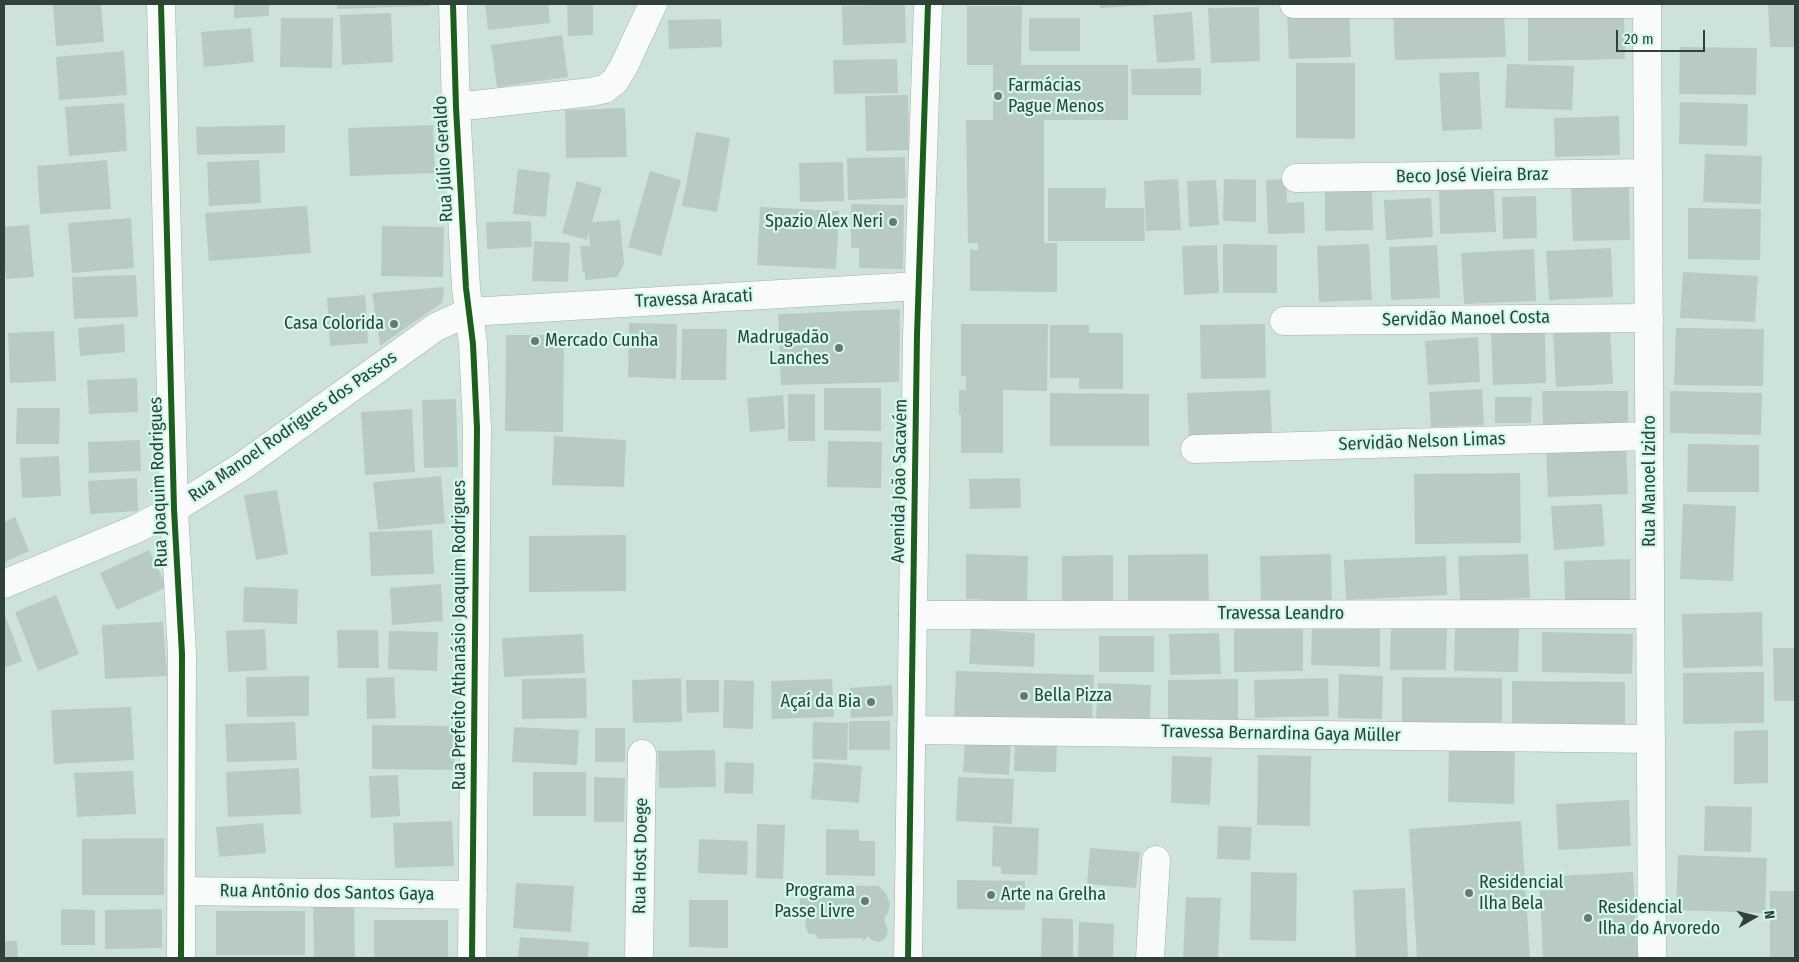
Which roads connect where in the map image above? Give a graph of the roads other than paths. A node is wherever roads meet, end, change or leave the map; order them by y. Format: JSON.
{"nodes":[{"id":1,"x":161,"y":4,"type":"edge"},
{"id":2,"x":453,"y":4,"type":"edge"},
{"id":3,"x":653,"y":4,"type":"edge"},
{"id":4,"x":928,"y":4,"type":"edge"},
{"id":5,"x":1294,"y":4,"type":"edge"},
{"id":6,"x":1647,"y":4,"type":"edge"},
{"id":7,"x":456,"y":107,"type":"junction"},
{"id":8,"x":1648,"y":173,"type":"junction"},
{"id":9,"x":1296,"y":178,"type":"dead end"},
{"id":10,"x":918,"y":286,"type":"junction"},
{"id":11,"x":469,"y":312,"type":"junction"},
{"id":12,"x":1649,"y":318,"type":"junction"},
{"id":13,"x":1284,"y":321,"type":"dead end"},
{"id":14,"x":1649,"y":436,"type":"junction"},
{"id":15,"x":1195,"y":449,"type":"dead end"},
{"id":16,"x":174,"y":509,"type":"junction"},
{"id":17,"x":4,"y":584,"type":"edge"},
{"id":18,"x":1650,"y":614,"type":"junction"},
{"id":19,"x":913,"y":615,"type":"junction"},
{"id":20,"x":911,"y":730,"type":"junction"},
{"id":21,"x":1651,"y":739,"type":"junction"},
{"id":22,"x":642,"y":754,"type":"dead end"},
{"id":23,"x":1156,"y":860,"type":"dead end"},
{"id":24,"x":182,"y":890,"type":"junction"},
{"id":25,"x":473,"y":895,"type":"junction"},
{"id":26,"x":181,"y":958,"type":"edge"},
{"id":27,"x":472,"y":958,"type":"edge"},
{"id":28,"x":639,"y":958,"type":"edge"},
{"id":29,"x":908,"y":958,"type":"edge"},
{"id":30,"x":1150,"y":958,"type":"edge"},
{"id":31,"x":1652,"y":958,"type":"edge"}],
"edges":[{"from":1,"to":16,"type":"street","name":"Rua Joaquim Rodrigues"},
{"from":2,"to":7,"type":"street","name":"Rua Júlio Geraldo"},
{"from":3,"to":7,"type":"street"},
{"from":4,"to":10,"type":"street","name":"Avenida João Sacavém"},
{"from":5,"to":6,"type":"street"},
{"from":6,"to":8,"type":"street","name":"Rua Manoel Izidro"},
{"from":7,"to":11,"type":"street","name":"Rua Júlio Geraldo"},
{"from":8,"to":9,"type":"street","name":"Beco José Vieira Braz"},
{"from":8,"to":12,"type":"street","name":"Rua Manoel Izidro"},
{"from":10,"to":11,"type":"street","name":"Travessa Aracati"},
{"from":10,"to":19,"type":"street","name":"Avenida João Sacavém"},
{"from":11,"to":16,"type":"street","name":"Rua Manoel Rodrigues dos Passos"},
{"from":11,"to":25,"type":"street","name":"Rua Prefeito Athanásio Joaquim Rodrigues"},
{"from":12,"to":13,"type":"street","name":"Servidão Manoel Costa"},
{"from":12,"to":14,"type":"street","name":"Rua Manoel Izidro"},
{"from":14,"to":15,"type":"street","name":"Servidão Nelson Limas"},
{"from":14,"to":18,"type":"street","name":"Rua Manoel Izidro"},
{"from":16,"to":17,"type":"street","name":"Rua Manoel Rodrigues dos Passos"},
{"from":16,"to":24,"type":"street","name":"Rua Joaquim Rodrigues"},
{"from":18,"to":19,"type":"street","name":"Travessa Leandro"},
{"from":18,"to":21,"type":"street","name":"Rua Manoel Izidro"},
{"from":19,"to":20,"type":"street","name":"Avenida João Sacavém"},
{"from":20,"to":21,"type":"street","name":"Travessa Bernardina Gaya Müller"},
{"from":20,"to":29,"type":"street","name":"Avenida João Sacavém"},
{"from":21,"to":31,"type":"street","name":"Rua Manoel Izidro"},
{"from":22,"to":28,"type":"street","name":"Rua Host Doege"},
{"from":23,"to":30,"type":"street"},
{"from":24,"to":25,"type":"street","name":"Rua Antônio dos Santos Gaya"},
{"from":24,"to":26,"type":"street","name":"Rua Joaquim Rodrigues"},
{"from":25,"to":27,"type":"street","name":"Rua Prefeito Athanásio Joaquim Rodrigues"}]}
